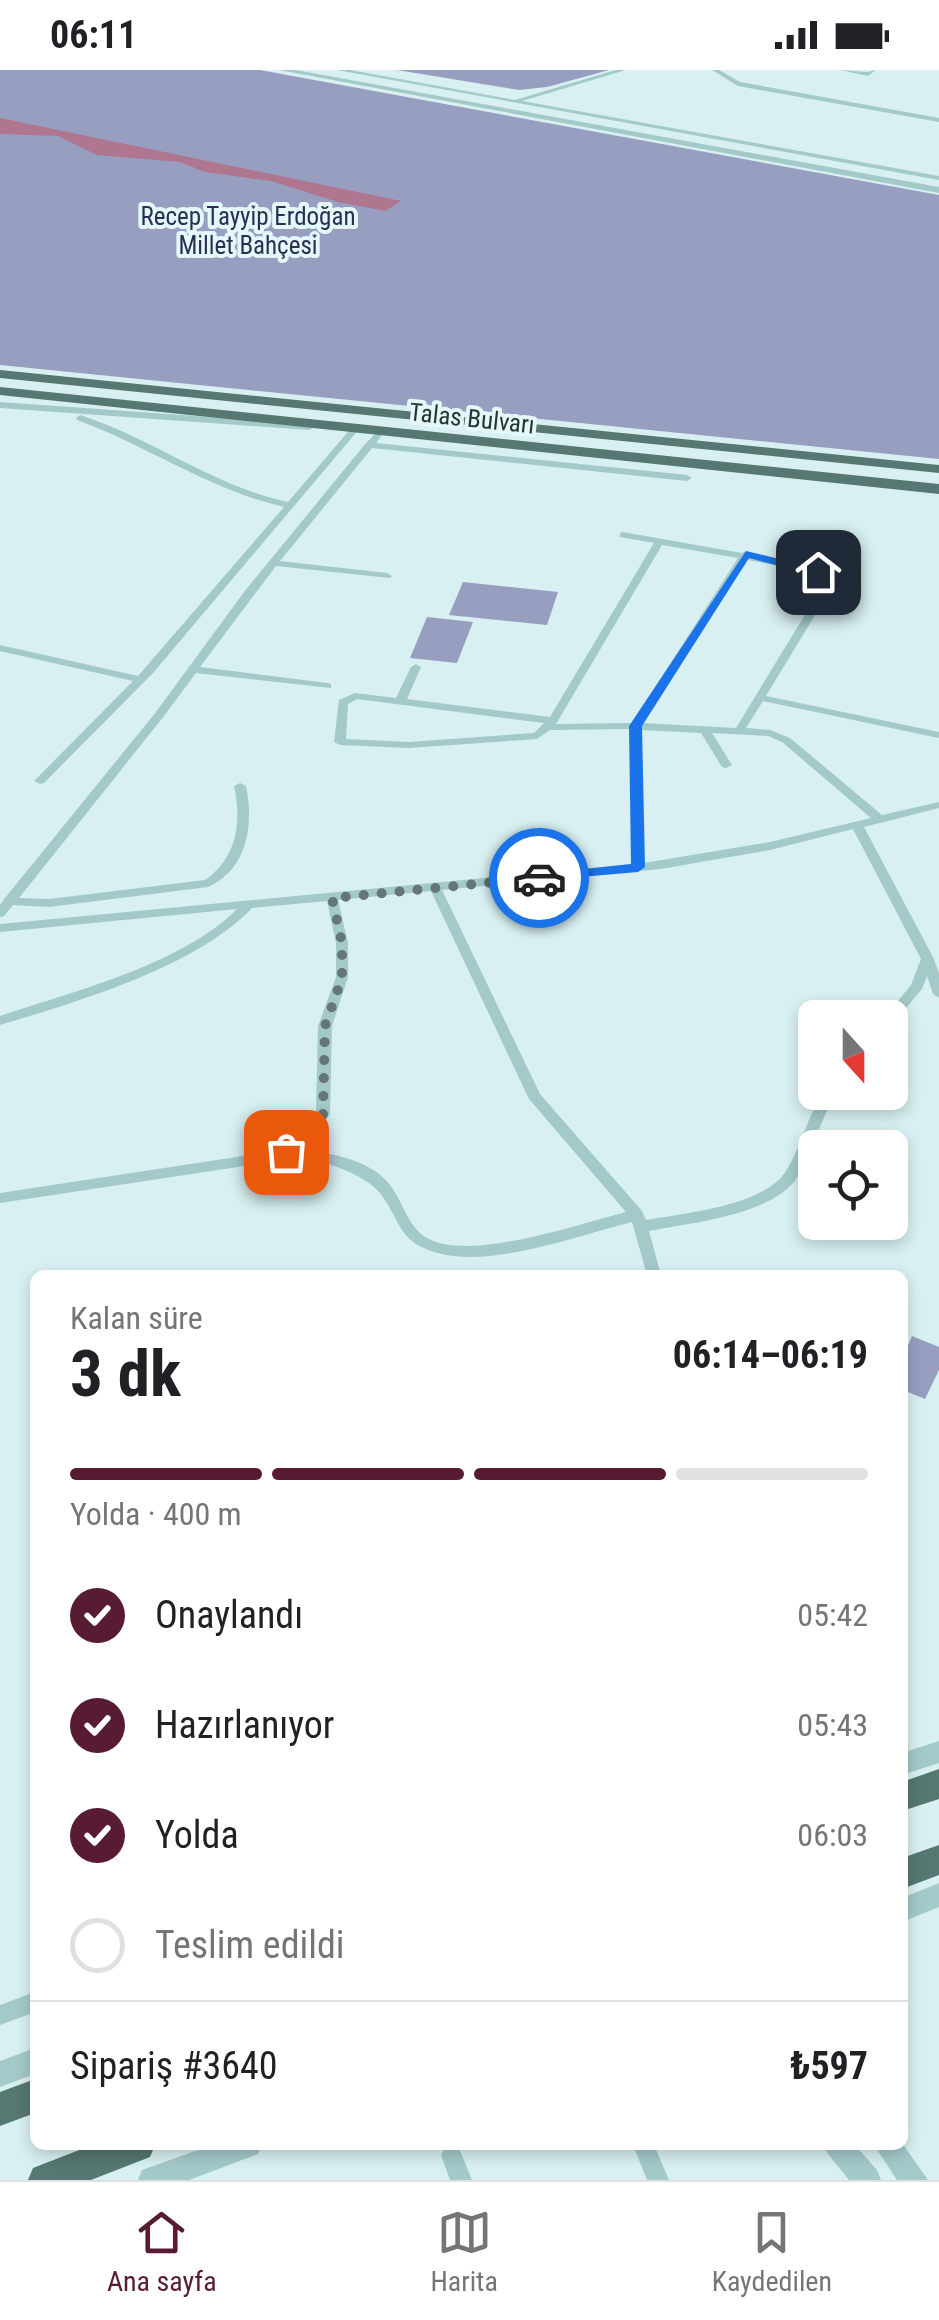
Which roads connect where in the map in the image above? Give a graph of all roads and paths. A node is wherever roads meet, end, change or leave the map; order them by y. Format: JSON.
{"nodes":[{"id":1,"x":283,"y":70,"type":"edge"},
{"id":2,"x":313,"y":70,"type":"edge"},
{"id":3,"x":340,"y":70,"type":"edge"},
{"id":4,"x":623,"y":70,"type":"edge"},
{"id":5,"x":714,"y":70,"type":"edge"},
{"id":6,"x":844,"y":70,"type":"edge"},
{"id":7,"x":873,"y":70,"type":"edge"},
{"id":8,"x":514,"y":101,"type":"junction"},
{"id":9,"x":939,"y":120,"type":"edge"},
{"id":10,"x":939,"y":184,"type":"edge"},
{"id":11,"x":0,"y":376,"type":"edge"},
{"id":12,"x":0,"y":391,"type":"edge"},
{"id":13,"x":0,"y":405,"type":"edge"},
{"id":14,"x":55,"y":410,"type":"junction"},
{"id":15,"x":356,"y":428,"type":"junction"},
{"id":16,"x":381,"y":431,"type":"junction"},
{"id":17,"x":369,"y":445,"type":"junction"},
{"id":18,"x":939,"y":472,"type":"edge"},
{"id":19,"x":687,"y":478,"type":"dead end"},
{"id":20,"x":939,"y":489,"type":"edge"},
{"id":21,"x":290,"y":506,"type":"junction"},
{"id":22,"x":622,"y":535,"type":"dead end"},
{"id":23,"x":660,"y":540,"type":"junction"},
{"id":24,"x":746,"y":554,"type":"junction"},
{"id":25,"x":273,"y":563,"type":"junction"},
{"id":26,"x":820,"y":570,"type":"junction"},
{"id":27,"x":387,"y":576,"type":"dead end"},
{"id":28,"x":829,"y":583,"type":"junction"},
{"id":29,"x":0,"y":648,"type":"edge"},
{"id":30,"x":416,"y":667,"type":"dead end"},
{"id":31,"x":193,"y":669,"type":"junction"},
{"id":32,"x":140,"y":680,"type":"junction"},
{"id":33,"x":327,"y":686,"type":"dead end"},
{"id":34,"x":758,"y":697,"type":"junction"},
{"id":35,"x":400,"y":702,"type":"junction"},
{"id":36,"x":551,"y":724,"type":"junction"},
{"id":37,"x":635,"y":726,"type":"junction"},
{"id":38,"x":704,"y":728,"type":"junction"},
{"id":39,"x":740,"y":730,"type":"junction"},
{"id":40,"x":939,"y":735,"type":"edge"},
{"id":41,"x":726,"y":765,"type":"dead end"},
{"id":42,"x":40,"y":780,"type":"dead end"},
{"id":43,"x":240,"y":786,"type":"dead end"},
{"id":44,"x":939,"y":805,"type":"edge"},
{"id":45,"x":881,"y":820,"type":"junction"},
{"id":46,"x":858,"y":826,"type":"junction"},
{"id":47,"x":638,"y":867,"type":"junction"},
{"id":48,"x":436,"y":888,"type":"junction"},
{"id":49,"x":332,"y":898,"type":"junction"},
{"id":50,"x":9,"y":902,"type":"junction"},
{"id":51,"x":247,"y":906,"type":"junction"},
{"id":52,"x":0,"y":914,"type":"edge"},
{"id":53,"x":0,"y":928,"type":"edge"},
{"id":54,"x":927,"y":959,"type":"junction"},
{"id":55,"x":939,"y":994,"type":"edge"},
{"id":56,"x":905,"y":1000,"type":"edge"},
{"id":57,"x":0,"y":1021,"type":"edge"},
{"id":58,"x":817,"y":1110,"type":"edge"},
{"id":59,"x":286,"y":1152,"type":"junction"},
{"id":60,"x":0,"y":1198,"type":"edge"},
{"id":61,"x":638,"y":1221,"type":"junction"},
{"id":62,"x":653,"y":1270,"type":"edge"},
{"id":63,"x":939,"y":1752,"type":"edge"},
{"id":64,"x":908,"y":1762,"type":"edge"},
{"id":65,"x":939,"y":1784,"type":"edge"},
{"id":66,"x":908,"y":1794,"type":"edge"},
{"id":67,"x":939,"y":1860,"type":"edge"},
{"id":68,"x":908,"y":1872,"type":"edge"},
{"id":69,"x":939,"y":1896,"type":"edge"},
{"id":70,"x":908,"y":1908,"type":"edge"},
{"id":71,"x":30,"y":2004,"type":"edge"},
{"id":72,"x":0,"y":2015,"type":"edge"},
{"id":73,"x":30,"y":2063,"type":"edge"},
{"id":74,"x":0,"y":2074,"type":"edge"},
{"id":75,"x":30,"y":2098,"type":"edge"},
{"id":76,"x":0,"y":2109,"type":"edge"},
{"id":77,"x":125,"y":2150,"type":"edge"},
{"id":78,"x":235,"y":2150,"type":"edge"},
{"id":79,"x":645,"y":2150,"type":"edge"},
{"id":80,"x":841,"y":2150,"type":"edge"},
{"id":81,"x":891,"y":2150,"type":"edge"},
{"id":82,"x":452,"y":2155,"type":"dead end"},
{"id":83,"x":45,"y":2180,"type":"edge"},
{"id":84,"x":152,"y":2180,"type":"edge"},
{"id":85,"x":460,"y":2180,"type":"edge"},
{"id":86,"x":658,"y":2180,"type":"edge"},
{"id":87,"x":867,"y":2180,"type":"edge"},
{"id":88,"x":914,"y":2180,"type":"edge"}],
"edges":[{"from":1,"to":10,"type":"street"},
{"from":2,"to":10,"type":"street"},
{"from":3,"to":8,"type":"street"},
{"from":4,"to":8,"type":"street"},
{"from":5,"to":9,"type":"street"},
{"from":6,"to":7,"type":"street"},
{"from":8,"to":10,"type":"street"},
{"from":11,"to":18,"type":"main road","name":"Talas Bulvarı"},
{"from":12,"to":15,"type":"main road","name":"Talas Bulvarı"},
{"from":13,"to":14,"type":"street"},
{"from":14,"to":15,"type":"street"},
{"from":14,"to":21,"type":"street"},
{"from":15,"to":16,"type":"main road","name":"Talas Bulvarı"},
{"from":15,"to":21,"type":"street"},
{"from":16,"to":17,"type":"street"},
{"from":16,"to":20,"type":"main road","name":"Talas Bulvarı"},
{"from":17,"to":19,"type":"street"},
{"from":17,"to":25,"type":"street"},
{"from":21,"to":32,"type":"street"},
{"from":22,"to":23,"type":"street"},
{"from":23,"to":24,"type":"street"},
{"from":23,"to":36,"type":"street"},
{"from":24,"to":26,"type":"street"},
{"from":24,"to":37,"type":"street"},
{"from":25,"to":27,"type":"street"},
{"from":25,"to":31,"type":"street"},
{"from":26,"to":28,"type":"street"},
{"from":26,"to":28,"type":"street"},
{"from":28,"to":34,"type":"street"},
{"from":29,"to":32,"type":"street"},
{"from":30,"to":35,"type":"street"},
{"from":31,"to":33,"type":"street"},
{"from":31,"to":50,"type":"street"},
{"from":32,"to":42,"type":"street"},
{"from":34,"to":39,"type":"street"},
{"from":34,"to":40,"type":"street"},
{"from":35,"to":36,"type":"street"},
{"from":35,"to":36,"type":"street"},
{"from":36,"to":37,"type":"street"},
{"from":37,"to":38,"type":"street"},
{"from":37,"to":47,"type":"street"},
{"from":38,"to":39,"type":"street"},
{"from":38,"to":41,"type":"street"},
{"from":39,"to":45,"type":"street"},
{"from":43,"to":50,"type":"street"},
{"from":44,"to":45,"type":"street"},
{"from":45,"to":46,"type":"street"},
{"from":46,"to":47,"type":"street"},
{"from":46,"to":54,"type":"street"},
{"from":47,"to":48,"type":"street"},
{"from":48,"to":49,"type":"street"},
{"from":48,"to":61,"type":"street"},
{"from":49,"to":51,"type":"street"},
{"from":49,"to":59,"type":"street"},
{"from":50,"to":52,"type":"street"},
{"from":51,"to":53,"type":"street"},
{"from":51,"to":57,"type":"street"},
{"from":54,"to":55,"type":"street"},
{"from":54,"to":56,"type":"street"},
{"from":58,"to":61,"type":"street"},
{"from":59,"to":60,"type":"street"},
{"from":59,"to":61,"type":"street"},
{"from":61,"to":62,"type":"street"},
{"from":63,"to":64,"type":"street"},
{"from":65,"to":66,"type":"main road"},
{"from":67,"to":68,"type":"main road"},
{"from":69,"to":70,"type":"street"},
{"from":71,"to":72,"type":"street"},
{"from":73,"to":74,"type":"street"},
{"from":75,"to":76,"type":"main road"},
{"from":77,"to":83,"type":"main road"},
{"from":78,"to":84,"type":"street"},
{"from":79,"to":86,"type":"street"},
{"from":80,"to":87,"type":"street"},
{"from":81,"to":88,"type":"street"},
{"from":82,"to":85,"type":"street"}]}
